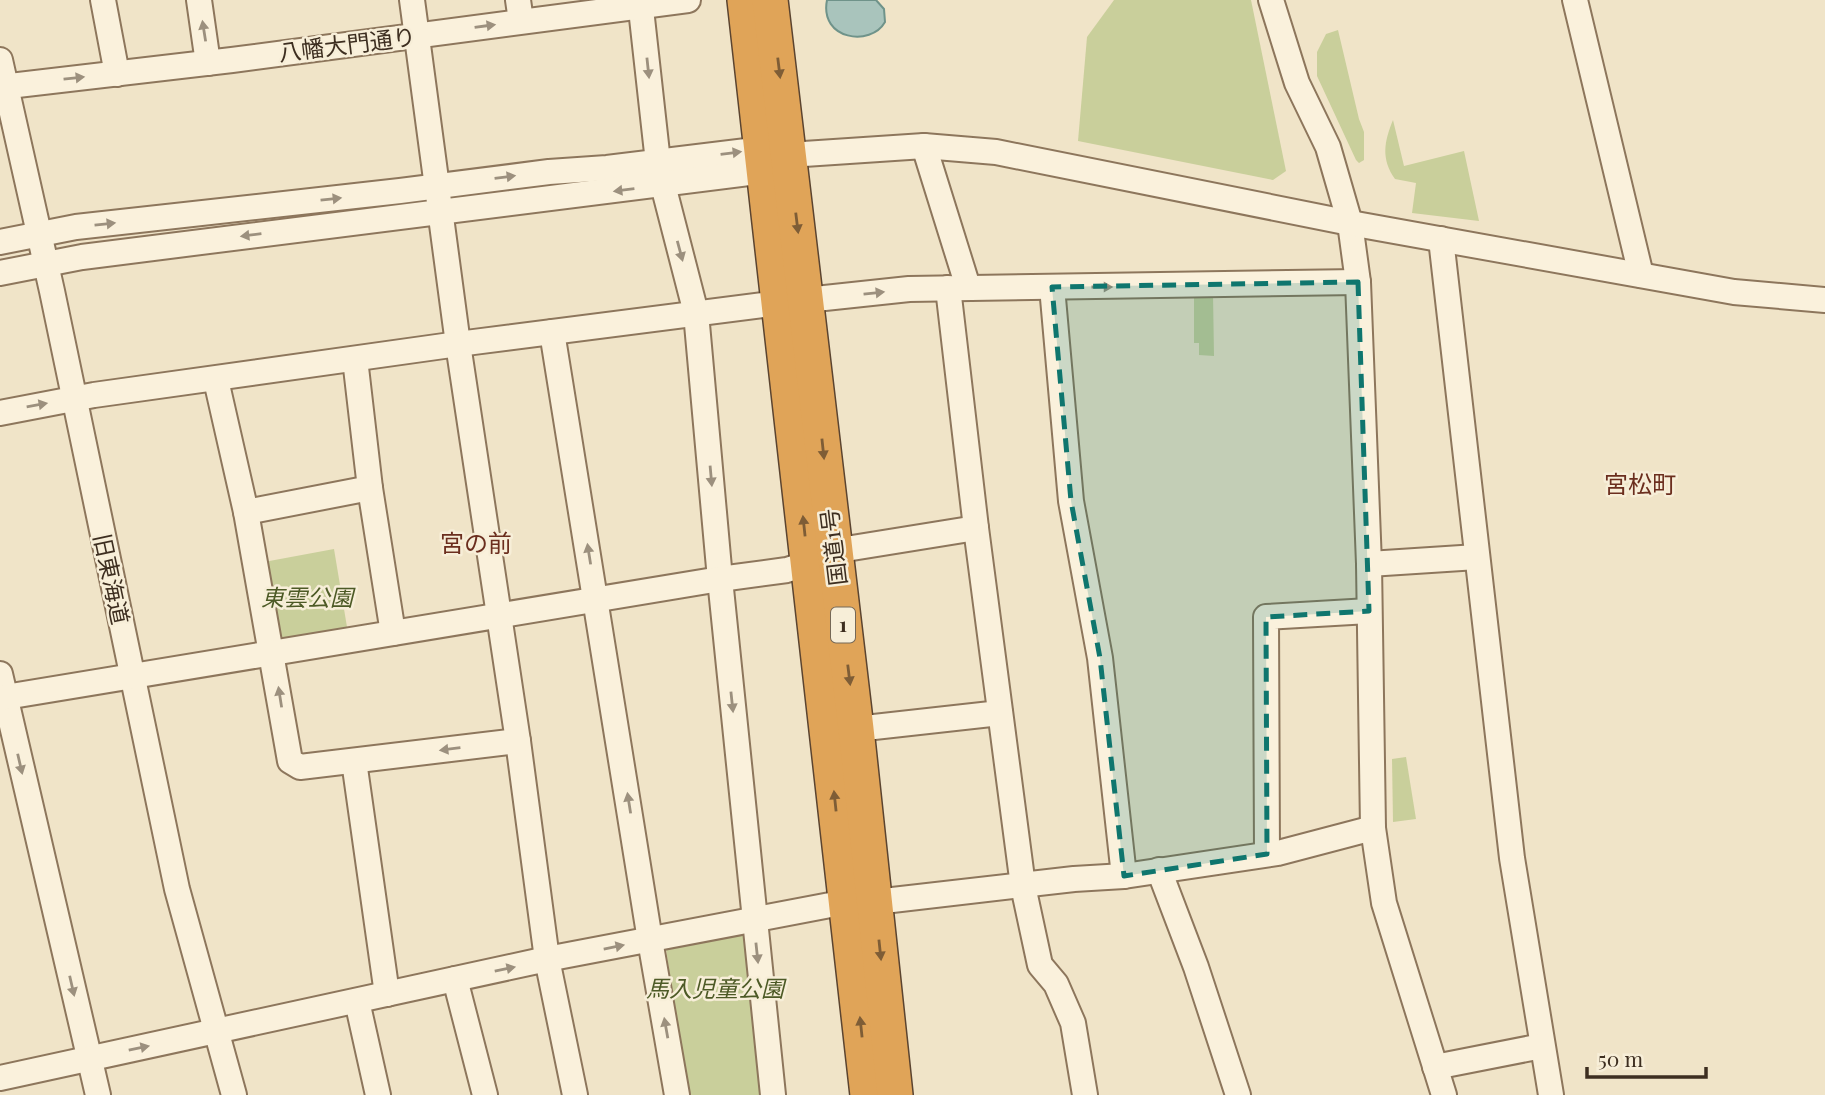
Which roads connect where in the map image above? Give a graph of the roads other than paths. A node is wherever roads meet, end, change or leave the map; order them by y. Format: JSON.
{"nodes":[{"id":1,"x":103,"y":0,"type":"edge"},
{"id":2,"x":199,"y":0,"type":"edge"},
{"id":3,"x":412,"y":0,"type":"edge"},
{"id":4,"x":688,"y":0,"type":"edge"},
{"id":5,"x":745,"y":0,"type":"edge"},
{"id":6,"x":770,"y":0,"type":"edge"},
{"id":7,"x":1271,"y":0,"type":"edge"},
{"id":8,"x":1575,"y":0,"type":"edge"},
{"id":9,"x":641,"y":3,"type":"edge"},
{"id":10,"x":520,"y":11,"type":"edge"},
{"id":11,"x":417,"y":36,"type":"junction"},
{"id":12,"x":0,"y":60,"type":"edge"},
{"id":13,"x":208,"y":63,"type":"junction"},
{"id":14,"x":117,"y":74,"type":"junction"},
{"id":15,"x":3,"y":87,"type":"edge"},
{"id":16,"x":924,"y":146,"type":"junction"},
{"id":17,"x":784,"y":157,"type":"junction"},
{"id":18,"x":660,"y":173,"type":"junction"},
{"id":19,"x":437,"y":186,"type":"junction"},
{"id":20,"x":440,"y":211,"type":"junction"},
{"id":21,"x":1350,"y":223,"type":"junction"},
{"id":22,"x":37,"y":234,"type":"junction"},
{"id":23,"x":1441,"y":239,"type":"junction"},
{"id":24,"x":0,"y":242,"type":"edge"},
{"id":25,"x":45,"y":263,"type":"junction"},
{"id":26,"x":0,"y":273,"type":"edge"},
{"id":27,"x":1641,"y":275,"type":"junction"},
{"id":28,"x":1358,"y":282,"type":"junction"},
{"id":29,"x":1052,"y":287,"type":"junction"},
{"id":30,"x":958,"y":288,"type":"junction"},
{"id":31,"x":1825,"y":300,"type":"edge"},
{"id":32,"x":793,"y":302,"type":"junction"},
{"id":33,"x":696,"y":313,"type":"junction"},
{"id":34,"x":552,"y":332,"type":"junction"},
{"id":35,"x":458,"y":344,"type":"junction"},
{"id":36,"x":355,"y":359,"type":"junction"},
{"id":37,"x":216,"y":380,"type":"junction"},
{"id":38,"x":74,"y":398,"type":"junction"},
{"id":39,"x":0,"y":413,"type":"edge"},
{"id":40,"x":370,"y":488,"type":"junction"},
{"id":41,"x":246,"y":512,"type":"junction"},
{"id":42,"x":976,"y":528,"type":"junction"},
{"id":43,"x":1477,"y":557,"type":"junction"},
{"id":44,"x":821,"y":559,"type":"junction"},
{"id":45,"x":1368,"y":564,"type":"junction"},
{"id":46,"x":720,"y":579,"type":"junction"},
{"id":47,"x":597,"y":600,"type":"junction"},
{"id":48,"x":1369,"y":611,"type":"junction"},
{"id":49,"x":499,"y":615,"type":"junction"},
{"id":50,"x":393,"y":633,"type":"junction"},
{"id":51,"x":272,"y":654,"type":"junction"},
{"id":52,"x":131,"y":677,"type":"junction"},
{"id":53,"x":2,"y":690,"type":"edge"},
{"id":54,"x":1000,"y":713,"type":"junction"},
{"id":55,"x":856,"y":729,"type":"junction"},
{"id":56,"x":518,"y":741,"type":"junction"},
{"id":57,"x":354,"y":761,"type":"junction"},
{"id":58,"x":1373,"y":828,"type":"junction"},
{"id":59,"x":1267,"y":854,"type":"junction"},
{"id":60,"x":1159,"y":870,"type":"junction"},
{"id":61,"x":1124,"y":876,"type":"junction"},
{"id":62,"x":1023,"y":886,"type":"junction"},
{"id":63,"x":861,"y":902,"type":"junction"},
{"id":64,"x":754,"y":920,"type":"junction"},
{"id":65,"x":650,"y":940,"type":"junction"},
{"id":66,"x":547,"y":960,"type":"junction"},
{"id":67,"x":456,"y":979,"type":"junction"},
{"id":68,"x":387,"y":994,"type":"junction"},
{"id":69,"x":357,"y":1001,"type":"junction"},
{"id":70,"x":217,"y":1031,"type":"junction"},
{"id":71,"x":1542,"y":1046,"type":"junction"},
{"id":72,"x":89,"y":1059,"type":"junction"},
{"id":73,"x":1435,"y":1067,"type":"junction"},
{"id":74,"x":0,"y":1078,"type":"edge"},
{"id":75,"x":98,"y":1095,"type":"edge"},
{"id":76,"x":234,"y":1095,"type":"edge"},
{"id":77,"x":378,"y":1095,"type":"edge"},
{"id":78,"x":485,"y":1095,"type":"edge"},
{"id":79,"x":575,"y":1095,"type":"edge"},
{"id":80,"x":677,"y":1095,"type":"edge"},
{"id":81,"x":773,"y":1095,"type":"edge"},
{"id":82,"x":868,"y":1095,"type":"edge"},
{"id":83,"x":895,"y":1095,"type":"edge"},
{"id":84,"x":1085,"y":1095,"type":"edge"},
{"id":85,"x":1238,"y":1095,"type":"edge"},
{"id":86,"x":1444,"y":1095,"type":"edge"},
{"id":87,"x":1551,"y":1095,"type":"edge"}],
"edges":[{"from":1,"to":14,"type":"street"},
{"from":13,"to":2,"type":"street","one_way":true},
{"from":3,"to":11,"type":"street"},
{"from":4,"to":9,"type":"street","name":"八幡大門通り"},
{"from":5,"to":17,"type":"highway","name":"国道1号","number":"1"},
{"from":6,"to":17,"type":"highway","name":"国道1号","number":"1","one_way":true},
{"from":7,"to":21,"type":"street"},
{"from":8,"to":27,"type":"street"},
{"from":9,"to":10,"type":"street","name":"八幡大門通り"},
{"from":9,"to":18,"type":"street","one_way":true},
{"from":11,"to":10,"type":"street","name":"八幡大門通り","one_way":true},
{"from":11,"to":13,"type":"street","name":"八幡大門通り"},
{"from":11,"to":19,"type":"street"},
{"from":12,"to":15,"type":"street","name":"旧東海道"},
{"from":13,"to":14,"type":"street","name":"八幡大門通り"},
{"from":15,"to":14,"type":"street","name":"八幡大門通り","one_way":true},
{"from":15,"to":22,"type":"street","name":"旧東海道"},
{"from":16,"to":17,"type":"street"},
{"from":16,"to":21,"type":"street"},
{"from":16,"to":30,"type":"street"},
{"from":17,"to":18,"type":"street"},
{"from":17,"to":32,"type":"highway","name":"国道1号","number":"1"},
{"from":19,"to":18,"type":"street","one_way":true},
{"from":18,"to":20,"type":"street","one_way":true},
{"from":18,"to":33,"type":"street","one_way":true},
{"from":19,"to":20,"type":"street"},
{"from":22,"to":19,"type":"street","one_way":true},
{"from":20,"to":25,"type":"street","one_way":true},
{"from":20,"to":35,"type":"street"},
{"from":21,"to":23,"type":"street"},
{"from":21,"to":28,"type":"street"},
{"from":22,"to":24,"type":"street"},
{"from":22,"to":25,"type":"street","name":"旧東海道"},
{"from":23,"to":27,"type":"street"},
{"from":23,"to":43,"type":"street"},
{"from":25,"to":26,"type":"street"},
{"from":25,"to":38,"type":"street","name":"旧東海道"},
{"from":27,"to":31,"type":"street"},
{"from":29,"to":28,"type":"street","one_way":true},
{"from":28,"to":45,"type":"street"},
{"from":29,"to":30,"type":"street"},
{"from":29,"to":61,"type":"street"},
{"from":32,"to":30,"type":"street","one_way":true},
{"from":30,"to":42,"type":"street"},
{"from":32,"to":33,"type":"street"},
{"from":32,"to":44,"type":"highway","name":"国道1号","number":"1"},
{"from":33,"to":34,"type":"street"},
{"from":33,"to":46,"type":"street","one_way":true},
{"from":34,"to":35,"type":"street"},
{"from":47,"to":34,"type":"street","one_way":true},
{"from":35,"to":36,"type":"street"},
{"from":35,"to":49,"type":"street"},
{"from":36,"to":37,"type":"street"},
{"from":36,"to":40,"type":"street"},
{"from":37,"to":38,"type":"street"},
{"from":37,"to":41,"type":"street"},
{"from":39,"to":38,"type":"street","one_way":true},
{"from":38,"to":52,"type":"street","name":"旧東海道"},
{"from":40,"to":41,"type":"street"},
{"from":40,"to":50,"type":"street"},
{"from":41,"to":51,"type":"street"},
{"from":42,"to":44,"type":"street"},
{"from":42,"to":54,"type":"street"},
{"from":43,"to":45,"type":"street"},
{"from":43,"to":71,"type":"street"},
{"from":44,"to":46,"type":"street"},
{"from":44,"to":55,"type":"highway","name":"国道1号","number":"1","one_way":true},
{"from":63,"to":44,"type":"highway","name":"国道1号","number":"1","one_way":true},
{"from":45,"to":48,"type":"street"},
{"from":46,"to":47,"type":"street"},
{"from":46,"to":64,"type":"street","one_way":true},
{"from":47,"to":49,"type":"street"},
{"from":65,"to":47,"type":"street","one_way":true},
{"from":48,"to":58,"type":"street"},
{"from":48,"to":59,"type":"street"},
{"from":49,"to":50,"type":"street"},
{"from":49,"to":56,"type":"street"},
{"from":50,"to":51,"type":"street"},
{"from":51,"to":52,"type":"street"},
{"from":57,"to":51,"type":"street","one_way":true},
{"from":52,"to":53,"type":"street"},
{"from":52,"to":70,"type":"street","name":"旧東海道"},
{"from":53,"to":72,"type":"street","one_way":true},
{"from":54,"to":55,"type":"street"},
{"from":54,"to":62,"type":"street"},
{"from":55,"to":63,"type":"highway","name":"国道1号","number":"1"},
{"from":56,"to":57,"type":"street","one_way":true},
{"from":56,"to":66,"type":"street"},
{"from":57,"to":68,"type":"street"},
{"from":58,"to":59,"type":"street"},
{"from":58,"to":73,"type":"street"},
{"from":59,"to":60,"type":"street"},
{"from":60,"to":61,"type":"street"},
{"from":60,"to":85,"type":"street"},
{"from":61,"to":62,"type":"street"},
{"from":62,"to":63,"type":"street"},
{"from":62,"to":84,"type":"street"},
{"from":63,"to":64,"type":"street"},
{"from":82,"to":63,"type":"highway","name":"国道1号","number":"1","one_way":true},
{"from":63,"to":83,"type":"highway","name":"国道1号","number":"1","one_way":true},
{"from":64,"to":65,"type":"street"},
{"from":64,"to":81,"type":"street","one_way":true},
{"from":66,"to":65,"type":"street","one_way":true},
{"from":80,"to":65,"type":"street","one_way":true},
{"from":67,"to":66,"type":"street","one_way":true},
{"from":66,"to":79,"type":"street"},
{"from":67,"to":68,"type":"street"},
{"from":67,"to":78,"type":"street"},
{"from":68,"to":69,"type":"street"},
{"from":69,"to":70,"type":"street"},
{"from":69,"to":77,"type":"street"},
{"from":72,"to":70,"type":"street","one_way":true},
{"from":70,"to":76,"type":"street","name":"旧東海道"},
{"from":71,"to":73,"type":"street"},
{"from":71,"to":87,"type":"street"},
{"from":72,"to":74,"type":"street"},
{"from":72,"to":75,"type":"street"},
{"from":73,"to":86,"type":"street"}]}
